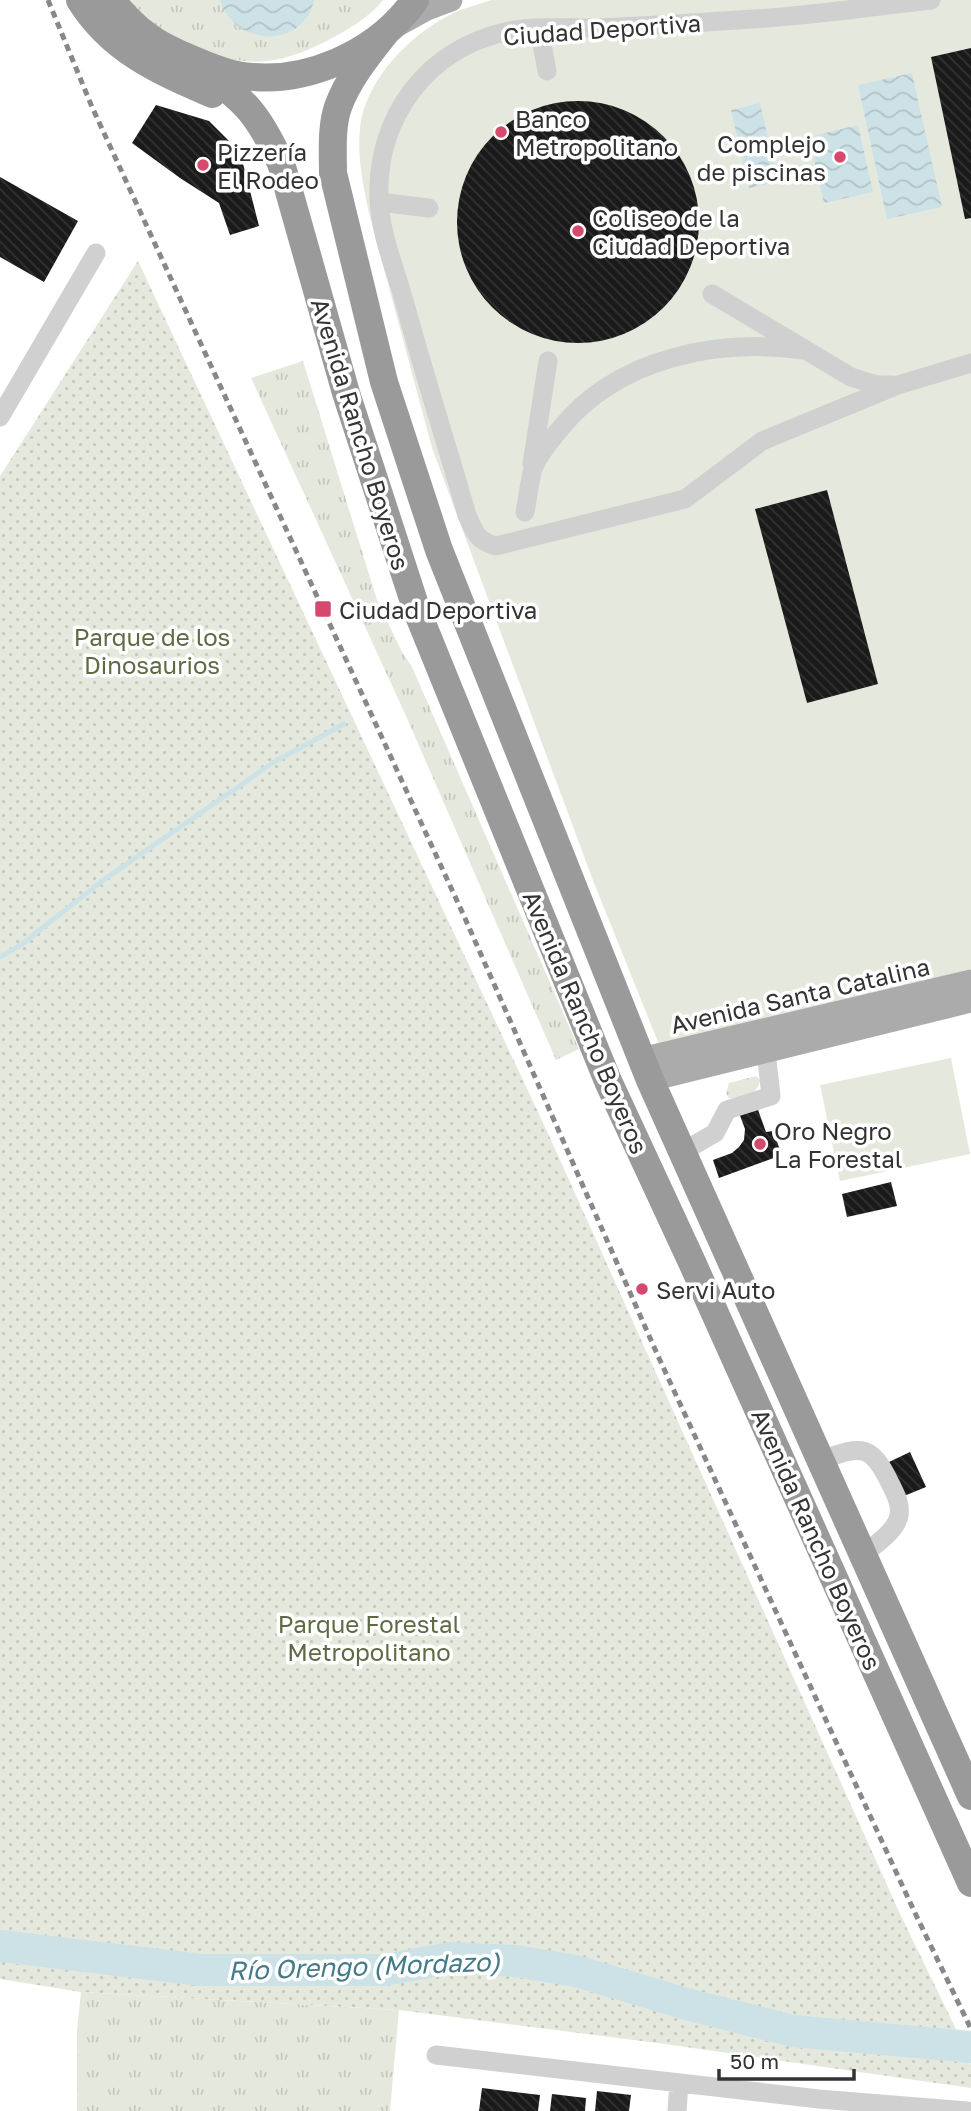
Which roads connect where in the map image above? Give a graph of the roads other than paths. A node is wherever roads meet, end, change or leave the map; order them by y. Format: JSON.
{"nodes":[{"id":1,"x":79,"y":0,"type":"edge"},
{"id":2,"x":111,"y":0,"type":"edge"},
{"id":3,"x":415,"y":0,"type":"edge"},
{"id":4,"x":450,"y":0,"type":"edge"},
{"id":5,"x":932,"y":0,"type":"edge"},
{"id":6,"x":539,"y":28,"type":"junction"},
{"id":7,"x":386,"y":32,"type":"junction"},
{"id":8,"x":158,"y":43,"type":"junction"},
{"id":9,"x":547,"y":71,"type":"dead end"},
{"id":10,"x":267,"y":135,"type":"junction"},
{"id":11,"x":379,"y":202,"type":"junction"},
{"id":12,"x":429,"y":208,"type":"dead end"},
{"id":13,"x":96,"y":253,"type":"dead end"},
{"id":14,"x":712,"y":294,"type":"dead end"},
{"id":15,"x":804,"y":350,"type":"junction"},
{"id":16,"x":548,"y":361,"type":"dead end"},
{"id":17,"x":971,"y":363,"type":"edge"},
{"id":18,"x":898,"y":385,"type":"junction"},
{"id":19,"x":0,"y":416,"type":"edge"},
{"id":20,"x":525,"y":512,"type":"junction"},
{"id":21,"x":512,"y":542,"type":"junction"},
{"id":22,"x":971,"y":981,"type":"edge"},
{"id":23,"x":971,"y":1001,"type":"edge"},
{"id":24,"x":582,"y":1018,"type":"junction"},
{"id":25,"x":766,"y":1051,"type":"junction"},
{"id":26,"x":642,"y":1063,"type":"junction"},
{"id":27,"x":682,"y":1152,"type":"junction"},
{"id":28,"x":647,"y":1167,"type":"junction"},
{"id":29,"x":820,"y":1461,"type":"junction"},
{"id":30,"x":863,"y":1555,"type":"junction"},
{"id":31,"x":971,"y":1796,"type":"edge"},
{"id":32,"x":971,"y":1883,"type":"edge"},
{"id":33,"x":436,"y":2055,"type":"dead end"},
{"id":34,"x":679,"y":2083,"type":"junction"},
{"id":35,"x":677,"y":2111,"type":"edge"},
{"id":36,"x":967,"y":2111,"type":"edge"}],
"edges":[{"from":1,"to":10,"type":"highway"},
{"from":2,"to":8,"type":"highway"},
{"from":3,"to":7,"type":"highway"},
{"from":4,"to":7,"type":"main road"},
{"from":5,"to":6,"type":"street","name":"Ciudad Deportiva"},
{"from":6,"to":9,"type":"street"},
{"from":6,"to":11,"type":"street","name":"Ciudad Deportiva"},
{"from":7,"to":8,"type":"highway"},
{"from":7,"to":26,"type":"highway","name":"Avenida Rancho Boyeros"},
{"from":8,"to":10,"type":"highway"},
{"from":10,"to":24,"type":"highway","name":"Avenida Rancho Boyeros"},
{"from":11,"to":12,"type":"street"},
{"from":11,"to":21,"type":"street","name":"Ciudad Deportiva"},
{"from":13,"to":19,"type":"street"},
{"from":14,"to":15,"type":"street"},
{"from":15,"to":18,"type":"street"},
{"from":15,"to":20,"type":"street"},
{"from":16,"to":20,"type":"street"},
{"from":17,"to":18,"type":"street","name":"Ciudad Deportiva"},
{"from":18,"to":21,"type":"street","name":"Ciudad Deportiva"},
{"from":20,"to":21,"type":"street"},
{"from":22,"to":26,"type":"main road","name":"Avenida Santa Catalina"},
{"from":23,"to":25,"type":"main road","name":"Avenida Santa Catalina"},
{"from":24,"to":26,"type":"highway"},
{"from":24,"to":28,"type":"highway","name":"Avenida Rancho Boyeros"},
{"from":25,"to":26,"type":"main road","name":"Avenida Santa Catalina"},
{"from":25,"to":27,"type":"street"},
{"from":26,"to":27,"type":"highway","name":"Avenida Rancho Boyeros"},
{"from":26,"to":28,"type":"highway"},
{"from":27,"to":29,"type":"highway","name":"Avenida Rancho Boyeros"},
{"from":28,"to":32,"type":"highway","name":"Avenida Rancho Boyeros"},
{"from":29,"to":30,"type":"highway","name":"Avenida Rancho Boyeros"},
{"from":29,"to":30,"type":"street"},
{"from":30,"to":31,"type":"highway","name":"Avenida Rancho Boyeros"},
{"from":33,"to":34,"type":"street"},
{"from":34,"to":35,"type":"street"},
{"from":34,"to":36,"type":"street"}]}
